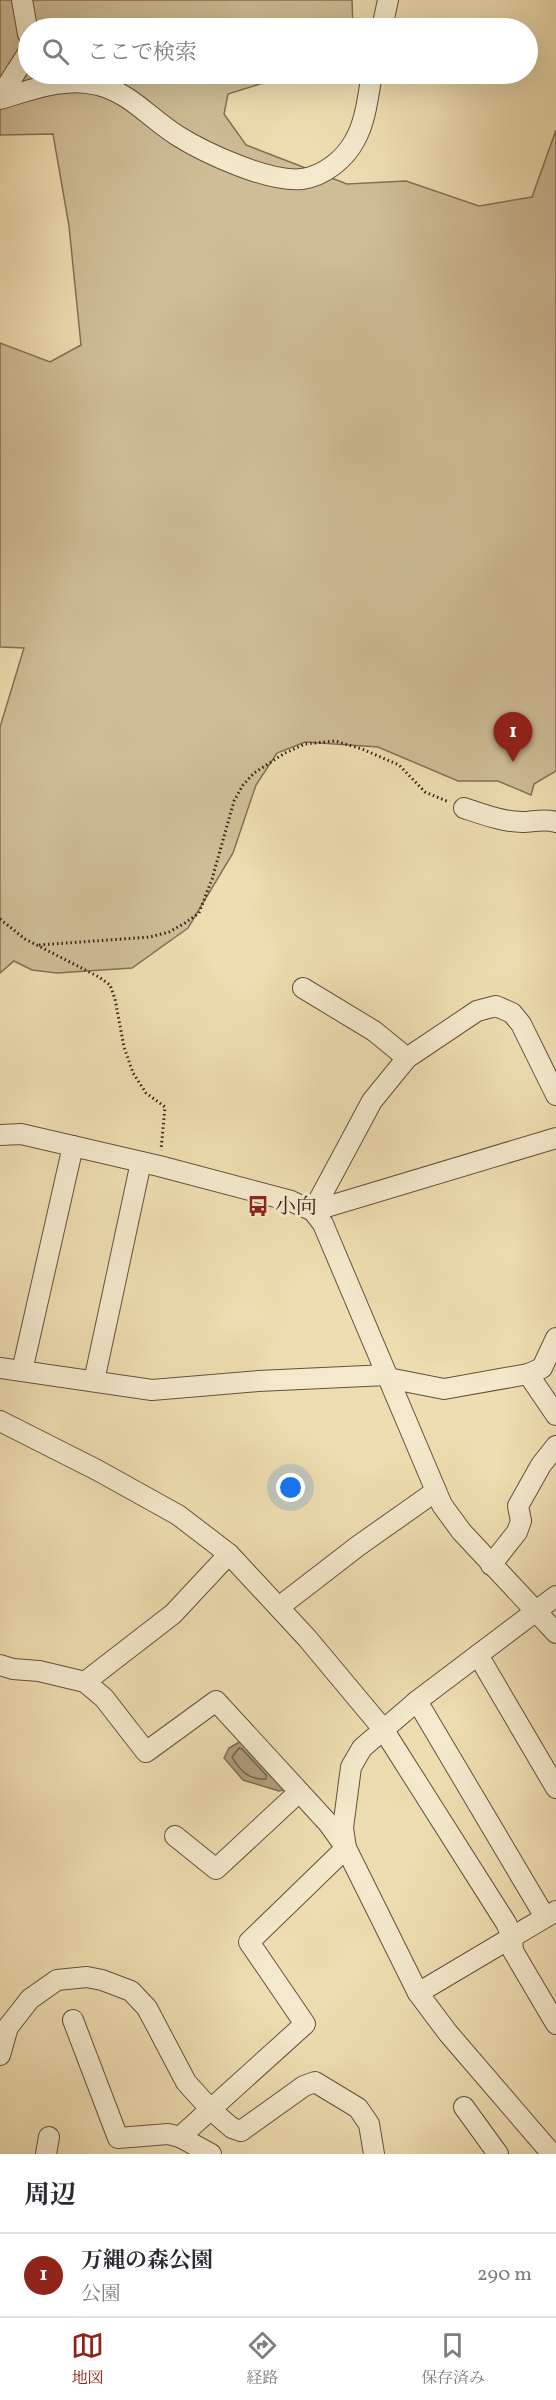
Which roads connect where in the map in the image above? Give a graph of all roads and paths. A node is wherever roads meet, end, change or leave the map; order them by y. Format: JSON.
{"nodes":[{"id":1,"x":22,"y":0,"type":"edge"},
{"id":2,"x":388,"y":0,"type":"edge"},
{"id":3,"x":25,"y":18,"type":"edge"},
{"id":4,"x":384,"y":18,"type":"edge"},
{"id":5,"x":18,"y":69,"type":"edge"},
{"id":6,"x":61,"y":84,"type":"edge"},
{"id":7,"x":97,"y":84,"type":"edge"},
{"id":8,"x":370,"y":84,"type":"edge"},
{"id":9,"x":0,"y":98,"type":"edge"},
{"id":10,"x":464,"y":808,"type":"joint"},
{"id":11,"x":556,"y":822,"type":"edge"},
{"id":12,"x":0,"y":919,"type":"edge"},
{"id":13,"x":39,"y":945,"type":"junction"},
{"id":14,"x":303,"y":988,"type":"dead end"},
{"id":15,"x":407,"y":1058,"type":"junction"},
{"id":16,"x":556,"y":1095,"type":"edge"},
{"id":17,"x":0,"y":1135,"type":"edge"},
{"id":18,"x":556,"y":1138,"type":"edge"},
{"id":19,"x":73,"y":1146,"type":"junction"},
{"id":20,"x":150,"y":1164,"type":"junction"},
{"id":21,"x":314,"y":1211,"type":"junction"},
{"id":22,"x":556,"y":1338,"type":"edge"},
{"id":23,"x":0,"y":1368,"type":"edge"},
{"id":24,"x":22,"y":1371,"type":"junction"},
{"id":25,"x":528,"y":1374,"type":"junction"},
{"id":26,"x":388,"y":1377,"type":"junction"},
{"id":27,"x":94,"y":1382,"type":"junction"},
{"id":28,"x":556,"y":1415,"type":"edge"},
{"id":29,"x":0,"y":1421,"type":"edge"},
{"id":30,"x":556,"y":1446,"type":"edge"},
{"id":31,"x":436,"y":1491,"type":"junction"},
{"id":32,"x":229,"y":1554,"type":"junction"},
{"id":33,"x":491,"y":1565,"type":"junction"},
{"id":34,"x":556,"y":1596,"type":"edge"},
{"id":35,"x":279,"y":1607,"type":"junction"},
{"id":36,"x":536,"y":1612,"type":"junction"},
{"id":37,"x":556,"y":1633,"type":"edge"},
{"id":38,"x":478,"y":1655,"type":"junction"},
{"id":39,"x":0,"y":1665,"type":"edge"},
{"id":40,"x":85,"y":1682,"type":"junction"},
{"id":41,"x":417,"y":1701,"type":"junction"},
{"id":42,"x":383,"y":1729,"type":"junction"},
{"id":43,"x":556,"y":1788,"type":"edge"},
{"id":44,"x":299,"y":1792,"type":"junction"},
{"id":45,"x":175,"y":1836,"type":"dead end"},
{"id":46,"x":346,"y":1848,"type":"junction"},
{"id":47,"x":551,"y":1914,"type":"edge"},
{"id":48,"x":512,"y":1936,"type":"junction"},
{"id":49,"x":418,"y":1993,"type":"junction"},
{"id":50,"x":73,"y":2020,"type":"dead end"},
{"id":51,"x":556,"y":2024,"type":"edge"},
{"id":52,"x":0,"y":2055,"type":"edge"},
{"id":53,"x":464,"y":2107,"type":"dead end"},
{"id":54,"x":211,"y":2110,"type":"junction"},
{"id":55,"x":180,"y":2137,"type":"junction"},
{"id":56,"x":211,"y":2154,"type":"edge"},
{"id":57,"x":374,"y":2154,"type":"edge"},
{"id":58,"x":498,"y":2154,"type":"edge"},
{"id":59,"x":552,"y":2154,"type":"edge"}],
"edges":[{"from":1,"to":3,"type":"street"},
{"from":2,"to":4,"type":"street"},
{"from":5,"to":9,"type":"street"},
{"from":6,"to":9,"type":"street"},
{"from":7,"to":8,"type":"street"},
{"from":10,"to":11,"type":"street"},
{"from":10,"to":13,"type":"path"},
{"from":12,"to":13,"type":"path"},
{"from":13,"to":20,"type":"path"},
{"from":14,"to":15,"type":"street"},
{"from":15,"to":16,"type":"street"},
{"from":15,"to":21,"type":"street"},
{"from":17,"to":19,"type":"street"},
{"from":18,"to":21,"type":"street"},
{"from":19,"to":20,"type":"street"},
{"from":19,"to":24,"type":"street"},
{"from":20,"to":21,"type":"street"},
{"from":20,"to":27,"type":"street"},
{"from":21,"to":26,"type":"street"},
{"from":22,"to":25,"type":"street"},
{"from":23,"to":24,"type":"street"},
{"from":24,"to":27,"type":"street"},
{"from":25,"to":26,"type":"street"},
{"from":25,"to":28,"type":"street"},
{"from":26,"to":27,"type":"street"},
{"from":26,"to":31,"type":"street"},
{"from":29,"to":32,"type":"street"},
{"from":30,"to":33,"type":"street"},
{"from":31,"to":33,"type":"street"},
{"from":31,"to":35,"type":"street"},
{"from":32,"to":35,"type":"street"},
{"from":32,"to":40,"type":"street"},
{"from":33,"to":36,"type":"street"},
{"from":34,"to":36,"type":"street"},
{"from":35,"to":42,"type":"street"},
{"from":36,"to":37,"type":"street"},
{"from":36,"to":38,"type":"street"},
{"from":38,"to":41,"type":"street"},
{"from":38,"to":43,"type":"street"},
{"from":39,"to":40,"type":"street"},
{"from":40,"to":44,"type":"street"},
{"from":41,"to":42,"type":"street"},
{"from":41,"to":47,"type":"street"},
{"from":42,"to":46,"type":"street"},
{"from":42,"to":48,"type":"street"},
{"from":44,"to":45,"type":"street"},
{"from":44,"to":46,"type":"street"},
{"from":46,"to":49,"type":"street"},
{"from":46,"to":54,"type":"street"},
{"from":47,"to":48,"type":"street"},
{"from":48,"to":49,"type":"street"},
{"from":48,"to":51,"type":"street"},
{"from":49,"to":59,"type":"street"},
{"from":50,"to":55,"type":"street"},
{"from":52,"to":54,"type":"street"},
{"from":53,"to":58,"type":"street"},
{"from":54,"to":55,"type":"street"},
{"from":54,"to":57,"type":"street"},
{"from":55,"to":56,"type":"street"}]}
